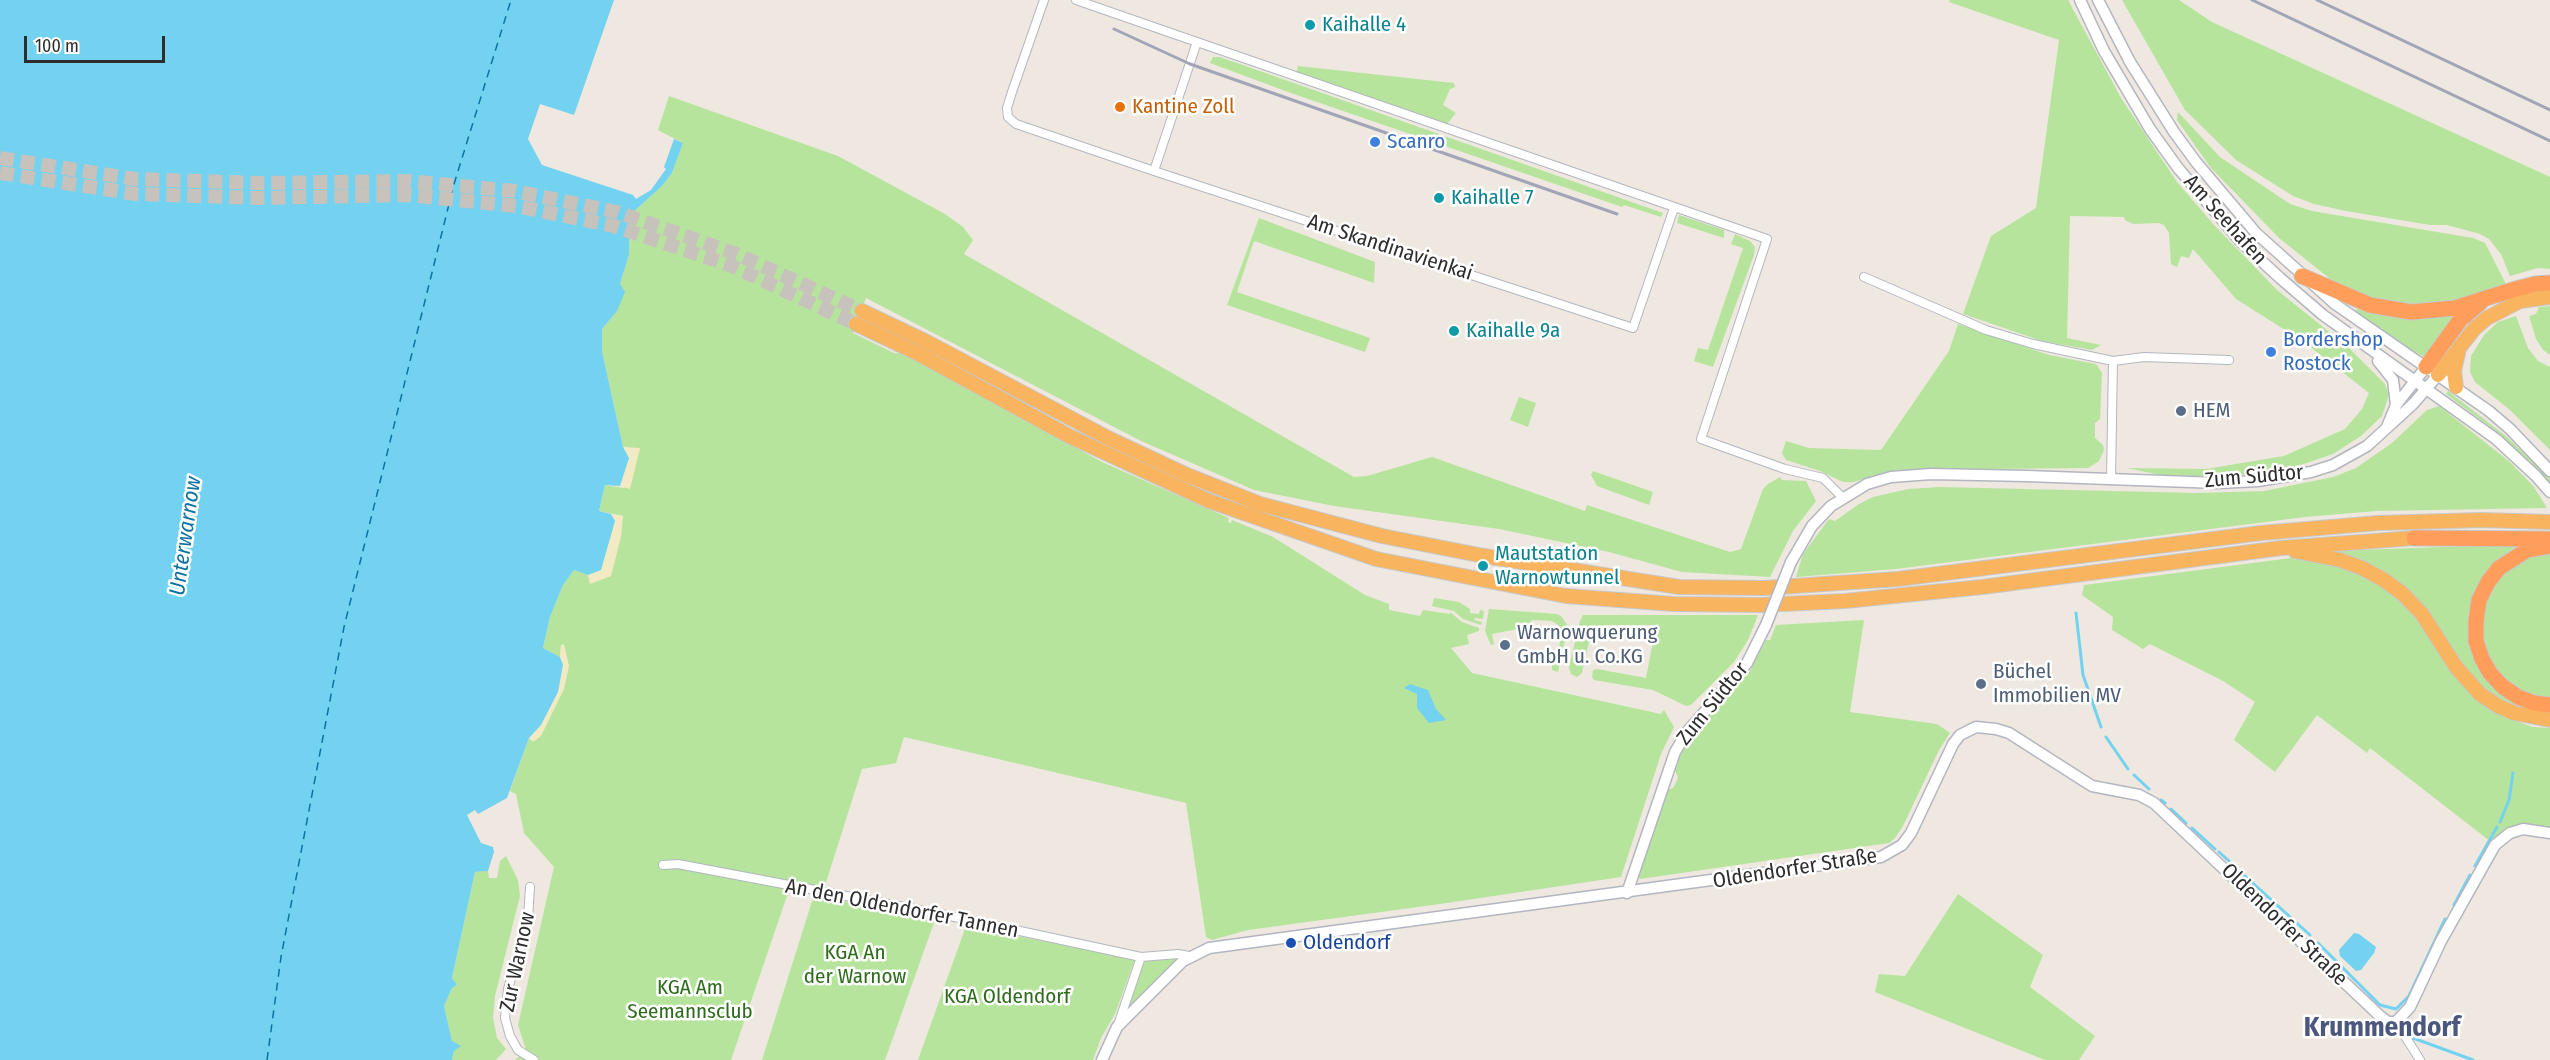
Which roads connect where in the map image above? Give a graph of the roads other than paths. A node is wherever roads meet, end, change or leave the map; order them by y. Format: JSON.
{"nodes":[{"id":1,"x":1044,"y":0,"type":"edge"},
{"id":2,"x":1076,"y":0,"type":"edge"},
{"id":3,"x":2078,"y":0,"type":"edge"},
{"id":4,"x":2098,"y":0,"type":"edge"},
{"id":5,"x":1197,"y":42,"type":"junction"},
{"id":6,"x":1154,"y":171,"type":"junction"},
{"id":7,"x":1674,"y":207,"type":"junction"},
{"id":8,"x":2302,"y":276,"type":"junction"},
{"id":9,"x":1864,"y":277,"type":"dead end"},
{"id":10,"x":2550,"y":283,"type":"edge"},
{"id":11,"x":2501,"y":292,"type":"junction"},
{"id":12,"x":2550,"y":297,"type":"edge"},
{"id":13,"x":862,"y":311,"type":"tunnel mouth"},
{"id":14,"x":856,"y":324,"type":"tunnel mouth"},
{"id":15,"x":2359,"y":342,"type":"junction"},
{"id":16,"x":2460,"y":345,"type":"junction"},
{"id":17,"x":2229,"y":360,"type":"dead end"},
{"id":18,"x":2113,"y":361,"type":"junction"},
{"id":19,"x":2432,"y":371,"type":"junction"},
{"id":20,"x":2415,"y":381,"type":"junction"},
{"id":21,"x":2456,"y":387,"type":"junction"},
{"id":22,"x":2427,"y":389,"type":"junction"},
{"id":23,"x":2396,"y":405,"type":"junction"},
{"id":24,"x":2386,"y":430,"type":"junction"},
{"id":25,"x":2550,"y":471,"type":"edge"},
{"id":26,"x":2111,"y":479,"type":"junction"},
{"id":27,"x":2550,"y":492,"type":"edge"},
{"id":28,"x":1842,"y":497,"type":"junction"},
{"id":29,"x":2550,"y":512,"type":"edge"},
{"id":30,"x":2481,"y":520,"type":"junction"},
{"id":31,"x":2550,"y":522,"type":"edge"},
{"id":32,"x":2414,"y":538,"type":"joint"},
{"id":33,"x":2550,"y":539,"type":"edge"},
{"id":34,"x":2550,"y":546,"type":"edge"},
{"id":35,"x":2281,"y":548,"type":"junction"},
{"id":36,"x":2550,"y":705,"type":"edge"},
{"id":37,"x":2550,"y":720,"type":"edge"},
{"id":38,"x":2550,"y":833,"type":"edge"},
{"id":39,"x":663,"y":865,"type":"dead end"},
{"id":40,"x":530,"y":887,"type":"dead end"},
{"id":41,"x":1627,"y":893,"type":"junction"},
{"id":42,"x":1189,"y":956,"type":"junction"},
{"id":43,"x":1141,"y":957,"type":"junction"},
{"id":44,"x":2396,"y":1022,"type":"junction"},
{"id":45,"x":1117,"y":1027,"type":"junction"},
{"id":46,"x":534,"y":1060,"type":"edge"},
{"id":47,"x":1102,"y":1060,"type":"edge"},
{"id":48,"x":2420,"y":1060,"type":"edge"}],
"edges":[{"from":1,"to":6,"type":"street"},
{"from":2,"to":5,"type":"street"},
{"from":3,"to":15,"type":"street","name":"Am Seehafen"},
{"from":4,"to":8,"type":"street","name":"Am Seehafen"},
{"from":5,"to":6,"type":"street"},
{"from":5,"to":7,"type":"street"},
{"from":6,"to":7,"type":"street","name":"Am Skandinavienkai"},
{"from":7,"to":28,"type":"street"},
{"from":8,"to":11,"type":"highway"},
{"from":8,"to":19,"type":"street","name":"Am Seehafen"},
{"from":9,"to":18,"type":"street"},
{"from":10,"to":11,"type":"highway"},
{"from":11,"to":19,"type":"highway"},
{"from":12,"to":16,"type":"highway"},
{"from":13,"to":30,"type":"highway"},
{"from":14,"to":35,"type":"highway"},
{"from":15,"to":20,"type":"street","name":"Am Seehafen"},
{"from":15,"to":23,"type":"street"},
{"from":16,"to":19,"type":"highway"},
{"from":16,"to":21,"type":"highway"},
{"from":17,"to":18,"type":"street"},
{"from":18,"to":26,"type":"street"},
{"from":19,"to":20,"type":"street"},
{"from":19,"to":21,"type":"street","name":"Am Seehafen"},
{"from":19,"to":22,"type":"street","name":"Zum Südtor"},
{"from":20,"to":22,"type":"street","name":"Am Seehafen"},
{"from":20,"to":23,"type":"street"},
{"from":21,"to":25,"type":"street","name":"Am Seehafen"},
{"from":22,"to":24,"type":"street","name":"Zum Südtor"},
{"from":22,"to":27,"type":"street","name":"Am Seehafen"},
{"from":23,"to":24,"type":"street"},
{"from":24,"to":26,"type":"street","name":"Zum Südtor"},
{"from":26,"to":28,"type":"street","name":"Zum Südtor"},
{"from":28,"to":41,"type":"street","name":"Zum Südtor","bridge":true},
{"from":29,"to":30,"type":"highway"},
{"from":30,"to":31,"type":"highway"},
{"from":32,"to":33,"type":"highway"},
{"from":32,"to":35,"type":"highway"},
{"from":34,"to":36,"type":"highway"},
{"from":35,"to":37,"type":"highway"},
{"from":38,"to":44,"type":"street"},
{"from":39,"to":43,"type":"street","name":"An den Oldendorfer Tannen"},
{"from":40,"to":46,"type":"street","name":"Zur Warnow"},
{"from":41,"to":42,"type":"street","name":"Oldendorfer Straße"},
{"from":41,"to":44,"type":"street","name":"Oldendorfer Straße"},
{"from":42,"to":43,"type":"street","name":"An den Oldendorfer Tannen"},
{"from":42,"to":45,"type":"street"},
{"from":43,"to":45,"type":"street"},
{"from":44,"to":48,"type":"street"},
{"from":45,"to":47,"type":"street"}]}
